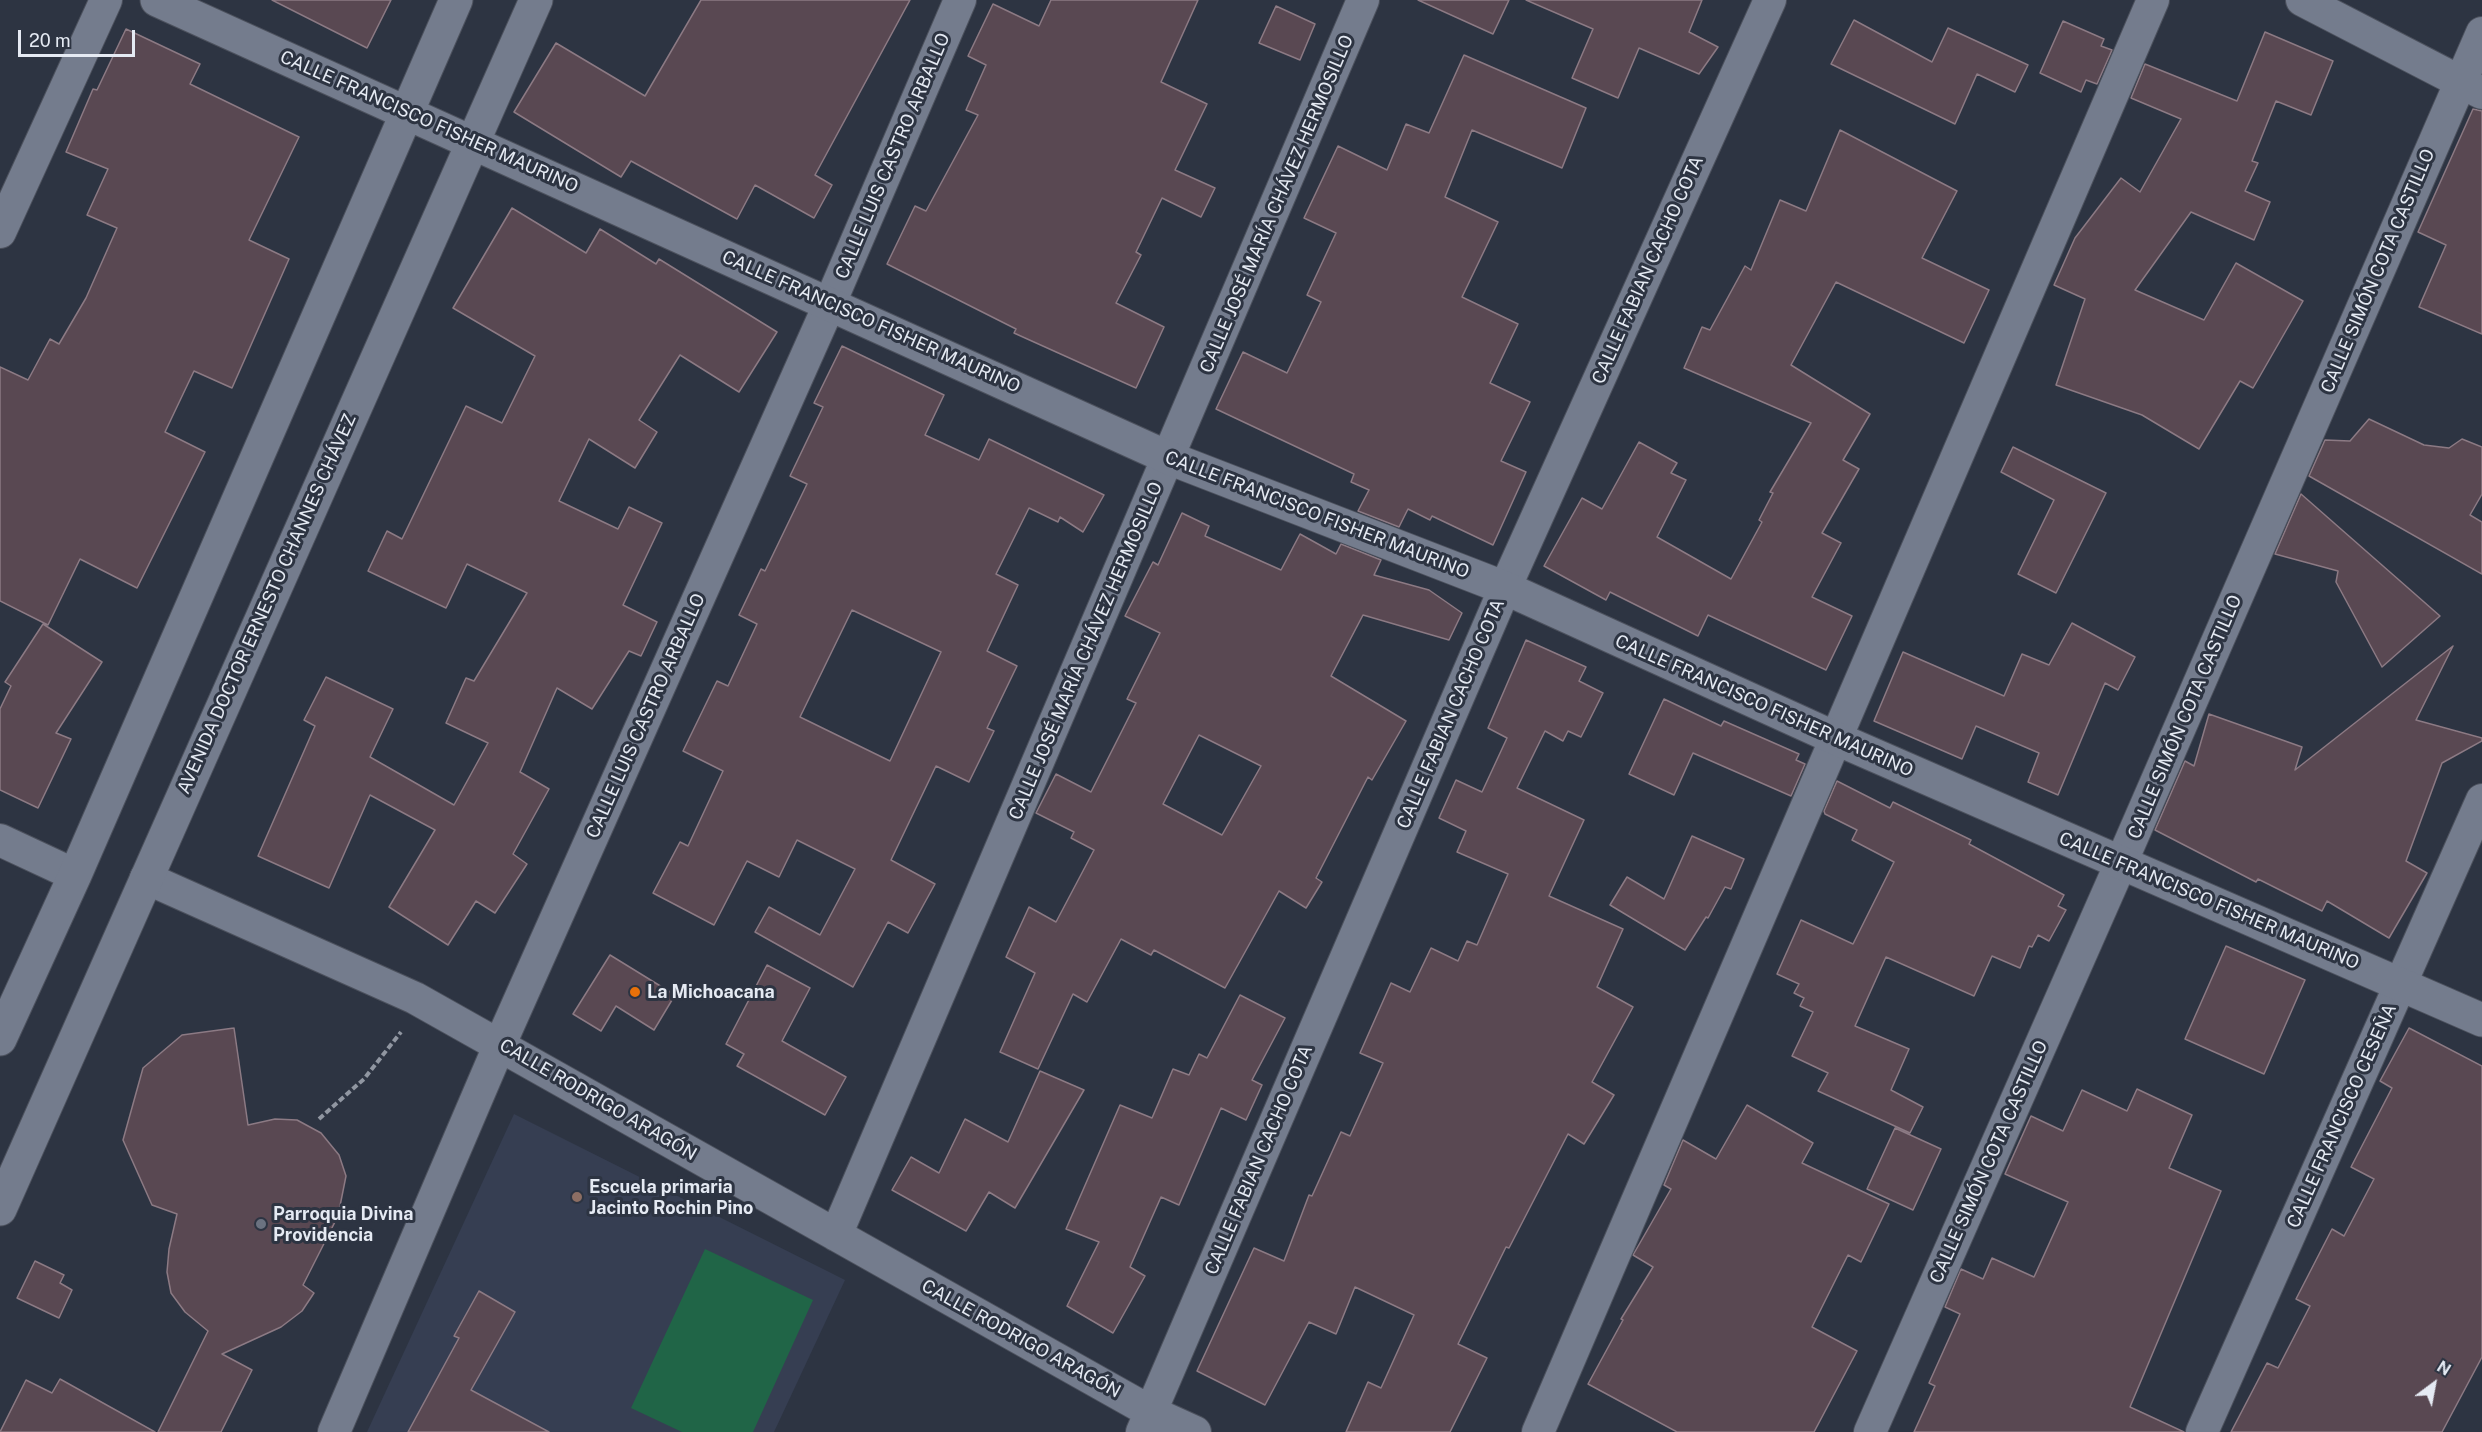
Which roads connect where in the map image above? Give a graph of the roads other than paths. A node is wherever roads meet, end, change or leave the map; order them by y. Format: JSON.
{"nodes":[{"id":1,"x":106,"y":0,"type":"edge"},
{"id":2,"x":157,"y":0,"type":"edge"},
{"id":3,"x":456,"y":0,"type":"edge"},
{"id":4,"x":536,"y":0,"type":"edge"},
{"id":5,"x":960,"y":0,"type":"edge"},
{"id":6,"x":1363,"y":0,"type":"edge"},
{"id":7,"x":1770,"y":0,"type":"edge"},
{"id":8,"x":2153,"y":0,"type":"edge"},
{"id":9,"x":2302,"y":0,"type":"edge"},
{"id":10,"x":2482,"y":33,"type":"edge"},
{"id":11,"x":2471,"y":88,"type":"edge"},
{"id":12,"x":407,"y":112,"type":"junction"},
{"id":13,"x":471,"y":140,"type":"junction"},
{"id":14,"x":0,"y":232,"type":"edge"},
{"id":15,"x":830,"y":303,"type":"junction"},
{"id":16,"x":1169,"y":458,"type":"junction"},
{"id":17,"x":1504,"y":588,"type":"junction"},
{"id":18,"x":1835,"y":738,"type":"junction"},
{"id":19,"x":2482,"y":800,"type":"edge"},
{"id":20,"x":0,"y":840,"type":"edge"},
{"id":21,"x":2121,"y":863,"type":"junction"},
{"id":22,"x":75,"y":875,"type":"junction"},
{"id":23,"x":146,"y":878,"type":"junction"},
{"id":24,"x":2400,"y":984,"type":"junction"},
{"id":25,"x":2482,"y":1020,"type":"edge"},
{"id":26,"x":0,"y":1039,"type":"edge"},
{"id":27,"x":500,"y":1044,"type":"junction"},
{"id":28,"x":0,"y":1209,"type":"edge"},
{"id":29,"x":836,"y":1235,"type":"junction"},
{"id":30,"x":1147,"y":1422,"type":"edge"},
{"id":31,"x":334,"y":1432,"type":"edge"},
{"id":32,"x":1195,"y":1432,"type":"edge"},
{"id":33,"x":1538,"y":1432,"type":"edge"},
{"id":34,"x":1870,"y":1432,"type":"edge"},
{"id":35,"x":2202,"y":1432,"type":"edge"}],
"edges":[{"from":1,"to":14,"type":"street"},
{"from":2,"to":12,"type":"street","name":"CALLE FRANCISCO FISHER MAURINO"},
{"from":3,"to":12,"type":"street"},
{"from":4,"to":13,"type":"street","name":"AVENIDA DOCTOR ERNESTO CHANNES CHÁVEZ"},
{"from":5,"to":15,"type":"street","name":"CALLE LUIS CASTRO ARBALLO"},
{"from":6,"to":16,"type":"street","name":"CALLE JOSÉ MARÍA CHÁVEZ HERMOSILLO"},
{"from":7,"to":17,"type":"street","name":"CALLE FABIAN CACHO COTA"},
{"from":8,"to":18,"type":"street"},
{"from":9,"to":11,"type":"street"},
{"from":10,"to":11,"type":"street","name":"CALLE SIMÓN COTA CASTILLO"},
{"from":11,"to":21,"type":"street","name":"CALLE SIMÓN COTA CASTILLO"},
{"from":12,"to":13,"type":"street","name":"CALLE FRANCISCO FISHER MAURINO"},
{"from":12,"to":22,"type":"street"},
{"from":13,"to":15,"type":"street","name":"CALLE FRANCISCO FISHER MAURINO"},
{"from":13,"to":23,"type":"street","name":"AVENIDA DOCTOR ERNESTO CHANNES CHÁVEZ"},
{"from":15,"to":16,"type":"street","name":"CALLE FRANCISCO FISHER MAURINO"},
{"from":15,"to":27,"type":"street","name":"CALLE LUIS CASTRO ARBALLO"},
{"from":16,"to":17,"type":"street","name":"CALLE FRANCISCO FISHER MAURINO"},
{"from":16,"to":29,"type":"street","name":"CALLE JOSÉ MARÍA CHÁVEZ HERMOSILLO"},
{"from":17,"to":18,"type":"street","name":"CALLE FRANCISCO FISHER MAURINO"},
{"from":17,"to":30,"type":"street","name":"CALLE FABIAN CACHO COTA"},
{"from":18,"to":21,"type":"street","name":"CALLE FRANCISCO FISHER MAURINO"},
{"from":18,"to":33,"type":"street"},
{"from":19,"to":24,"type":"street","name":"CALLE FRANCISCO CESEÑA"},
{"from":20,"to":22,"type":"street"},
{"from":21,"to":24,"type":"street","name":"CALLE FRANCISCO FISHER MAURINO"},
{"from":21,"to":34,"type":"street","name":"CALLE SIMÓN COTA CASTILLO"},
{"from":22,"to":26,"type":"street"},
{"from":23,"to":27,"type":"street","name":"CALLE RODRIGO ARAGÓN"},
{"from":23,"to":28,"type":"street","name":"AVENIDA DOCTOR ERNESTO CHANNES CHÁVEZ"},
{"from":24,"to":25,"type":"street","name":"CALLE FRANCISCO FISHER MAURINO"},
{"from":24,"to":35,"type":"street","name":"CALLE FRANCISCO CESEÑA"},
{"from":27,"to":29,"type":"street","name":"CALLE RODRIGO ARAGÓN"},
{"from":27,"to":31,"type":"street","name":"CALLE LUIS CASTRO ARBALLO"},
{"from":29,"to":30,"type":"street","name":"CALLE RODRIGO ARAGÓN"},
{"from":30,"to":32,"type":"street","name":"CALLE RODRIGO ARAGÓN"}]}
